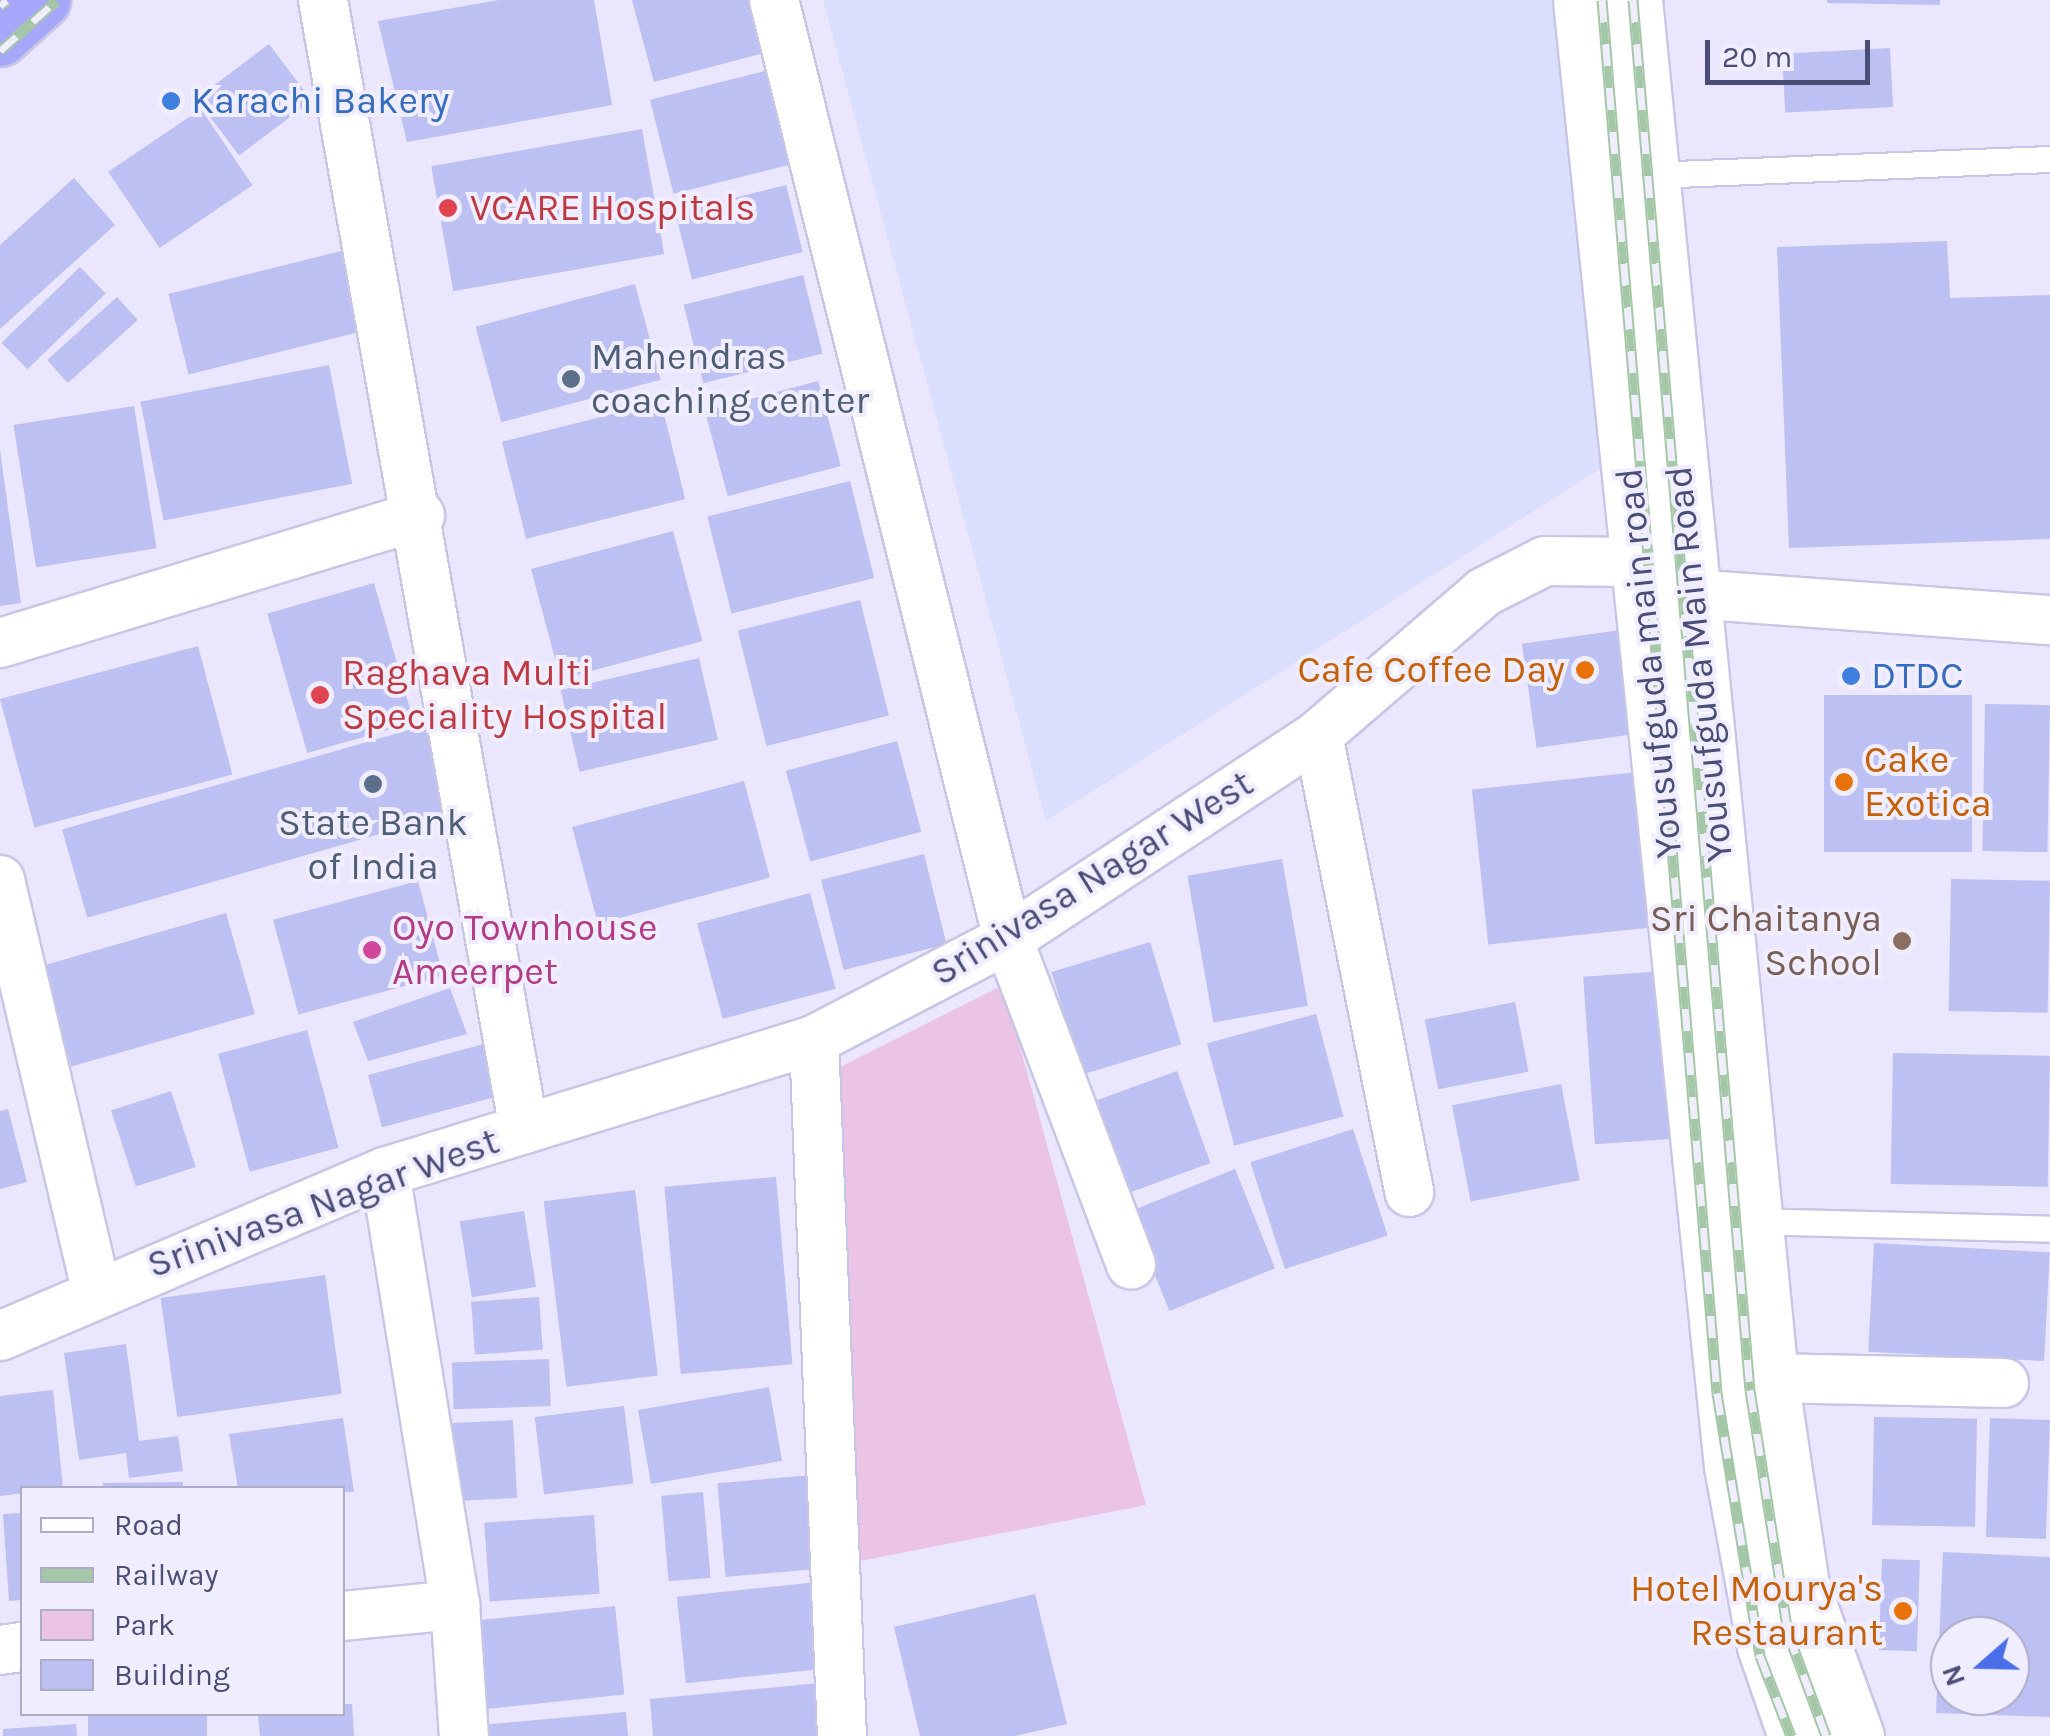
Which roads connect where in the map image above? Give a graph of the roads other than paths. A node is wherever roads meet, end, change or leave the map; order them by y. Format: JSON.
{"nodes":[{"id":1,"x":42,"y":0,"type":"edge"},
{"id":2,"x":324,"y":0,"type":"edge"},
{"id":3,"x":774,"y":0,"type":"edge"},
{"id":4,"x":1581,"y":0,"type":"edge"},
{"id":5,"x":1634,"y":0,"type":"edge"},
{"id":6,"x":0,"y":38,"type":"edge"},
{"id":7,"x":2050,"y":159,"type":"edge"},
{"id":8,"x":1651,"y":175,"type":"junction"},
{"id":9,"x":420,"y":515,"type":"junction"},
{"id":10,"x":1638,"y":562,"type":"junction"},
{"id":11,"x":1692,"y":594,"type":"junction"},
{"id":12,"x":2050,"y":620,"type":"edge"},
{"id":13,"x":0,"y":643,"type":"edge"},
{"id":14,"x":1318,"y":736,"type":"junction"},
{"id":15,"x":0,"y":880,"type":"edge"},
{"id":16,"x":1008,"y":939,"type":"junction"},
{"id":17,"x":814,"y":1040,"type":"junction"},
{"id":18,"x":524,"y":1129,"type":"junction"},
{"id":19,"x":384,"y":1172,"type":"junction"},
{"id":20,"x":1409,"y":1192,"type":"dead end"},
{"id":21,"x":1754,"y":1221,"type":"junction"},
{"id":22,"x":2050,"y":1230,"type":"edge"},
{"id":23,"x":1131,"y":1264,"type":"dead end"},
{"id":24,"x":96,"y":1288,"type":"junction"},
{"id":25,"x":0,"y":1336,"type":"edge"},
{"id":26,"x":1770,"y":1378,"type":"junction"},
{"id":27,"x":2004,"y":1384,"type":"dead end"},
{"id":28,"x":454,"y":1606,"type":"junction"},
{"id":29,"x":345,"y":1616,"type":"edge"},
{"id":30,"x":464,"y":1736,"type":"edge"},
{"id":31,"x":842,"y":1736,"type":"edge"},
{"id":32,"x":1796,"y":1736,"type":"edge"},
{"id":33,"x":1856,"y":1736,"type":"edge"}],
"edges":[{"from":1,"to":6,"type":"highway"},
{"from":2,"to":9,"type":"street"},
{"from":3,"to":16,"type":"street"},
{"from":4,"to":10,"type":"main road","name":"Yousufguda main road"},
{"from":5,"to":8,"type":"main road","name":"Yousufguda Main Road"},
{"from":7,"to":8,"type":"lane"},
{"from":8,"to":11,"type":"main road","name":"Yousufguda Main Road"},
{"from":9,"to":13,"type":"street"},
{"from":9,"to":18,"type":"street"},
{"from":10,"to":11,"type":"street"},
{"from":10,"to":14,"type":"street","name":"Srinivasa Nagar West"},
{"from":10,"to":32,"type":"main road","name":"Yousufguda main road"},
{"from":11,"to":12,"type":"street"},
{"from":11,"to":21,"type":"main road","name":"Yousufguda Main Road"},
{"from":14,"to":16,"type":"street","name":"Srinivasa Nagar West"},
{"from":14,"to":20,"type":"street"},
{"from":15,"to":24,"type":"street"},
{"from":16,"to":17,"type":"street","name":"Srinivasa Nagar West"},
{"from":16,"to":23,"type":"street"},
{"from":17,"to":18,"type":"street","name":"Srinivasa Nagar West"},
{"from":17,"to":31,"type":"street"},
{"from":18,"to":19,"type":"street","name":"Srinivasa Nagar West"},
{"from":19,"to":24,"type":"street","name":"Srinivasa Nagar West"},
{"from":19,"to":28,"type":"street"},
{"from":21,"to":22,"type":"lane"},
{"from":21,"to":26,"type":"main road","name":"Yousufguda Main Road"},
{"from":24,"to":25,"type":"street","name":"Srinivasa Nagar West"},
{"from":26,"to":27,"type":"street"},
{"from":26,"to":33,"type":"main road","name":"Yousufguda Main Road"},
{"from":28,"to":29,"type":"street"},
{"from":28,"to":30,"type":"street"}]}
